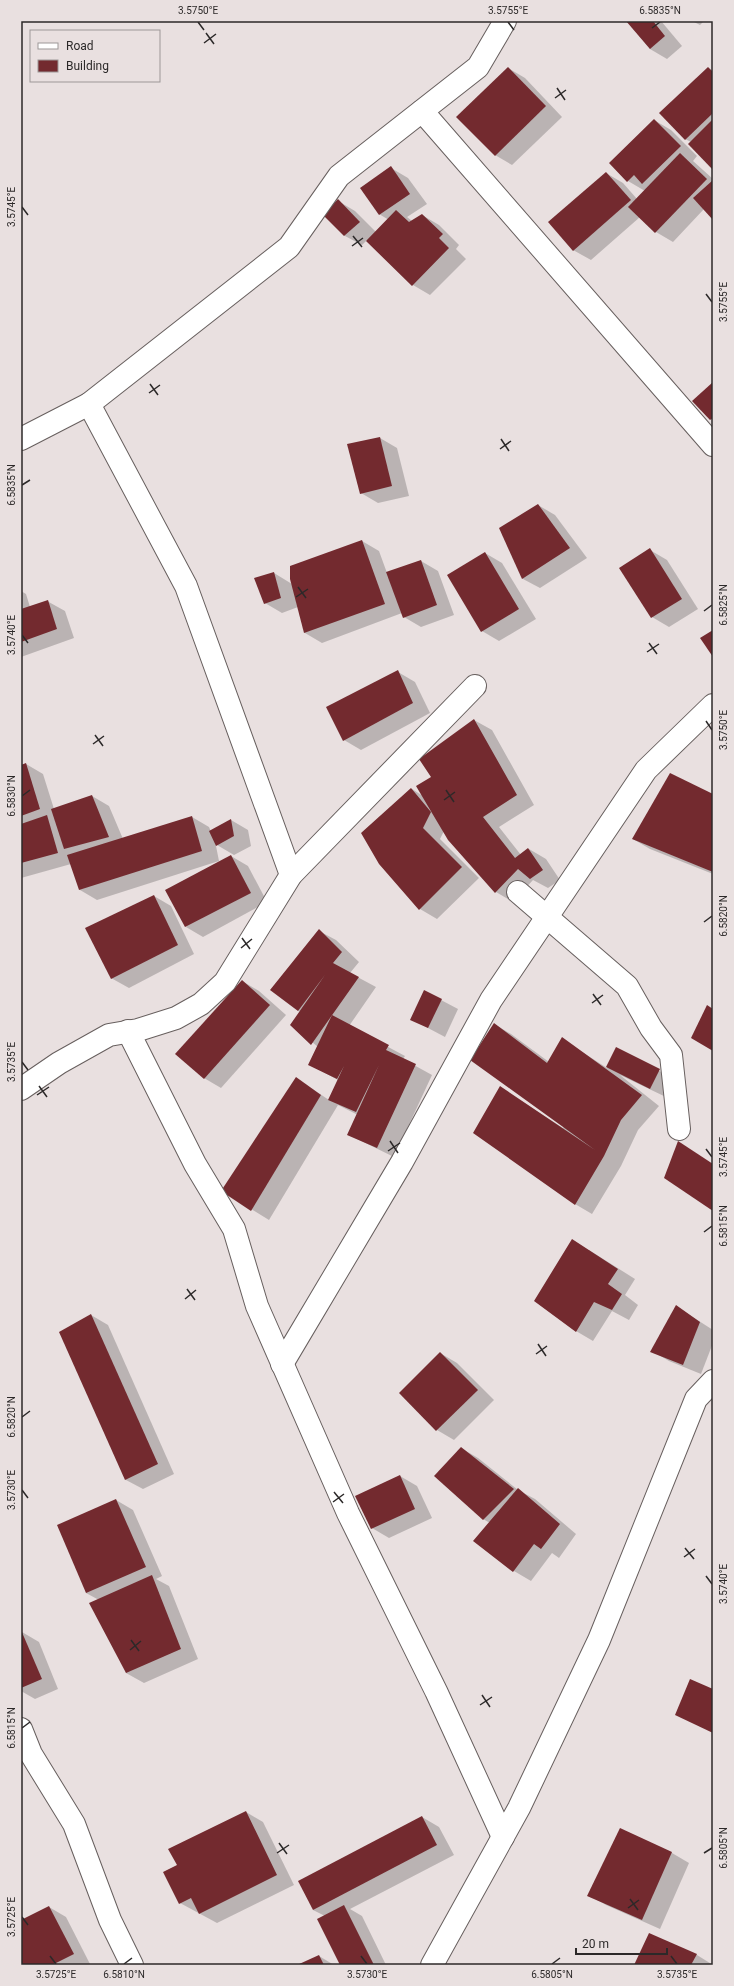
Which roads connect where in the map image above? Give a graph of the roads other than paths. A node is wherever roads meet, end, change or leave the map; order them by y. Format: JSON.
{"nodes":[{"id":1,"x":505,"y":21,"type":"edge"},
{"id":2,"x":422,"y":111,"type":"junction"},
{"id":3,"x":89,"y":404,"type":"junction"},
{"id":4,"x":21,"y":439,"type":"edge"},
{"id":5,"x":713,"y":445,"type":"edge"},
{"id":6,"x":475,"y":686,"type":"dead end"},
{"id":7,"x":713,"y":705,"type":"edge"},
{"id":8,"x":291,"y":875,"type":"junction"},
{"id":9,"x":518,"y":892,"type":"dead end"},
{"id":10,"x":546,"y":917,"type":"junction"},
{"id":11,"x":128,"y":1031,"type":"junction"},
{"id":12,"x":21,"y":1089,"type":"edge"},
{"id":13,"x":679,"y":1129,"type":"dead end"},
{"id":14,"x":282,"y":1364,"type":"junction"},
{"id":15,"x":713,"y":1381,"type":"edge"},
{"id":16,"x":21,"y":1729,"type":"edge"},
{"id":17,"x":503,"y":1836,"type":"junction"},
{"id":18,"x":132,"y":1965,"type":"edge"},
{"id":19,"x":432,"y":1965,"type":"edge"}],
"edges":[{"from":1,"to":2,"type":"street"},
{"from":2,"to":3,"type":"street"},
{"from":2,"to":5,"type":"street"},
{"from":3,"to":4,"type":"street"},
{"from":3,"to":8,"type":"street"},
{"from":6,"to":8,"type":"street"},
{"from":7,"to":10,"type":"street"},
{"from":8,"to":11,"type":"street"},
{"from":9,"to":10,"type":"street"},
{"from":10,"to":13,"type":"street"},
{"from":10,"to":14,"type":"street"},
{"from":11,"to":12,"type":"street"},
{"from":11,"to":14,"type":"street"},
{"from":14,"to":17,"type":"street"},
{"from":15,"to":17,"type":"street"},
{"from":16,"to":18,"type":"street"},
{"from":17,"to":19,"type":"street"}]}
